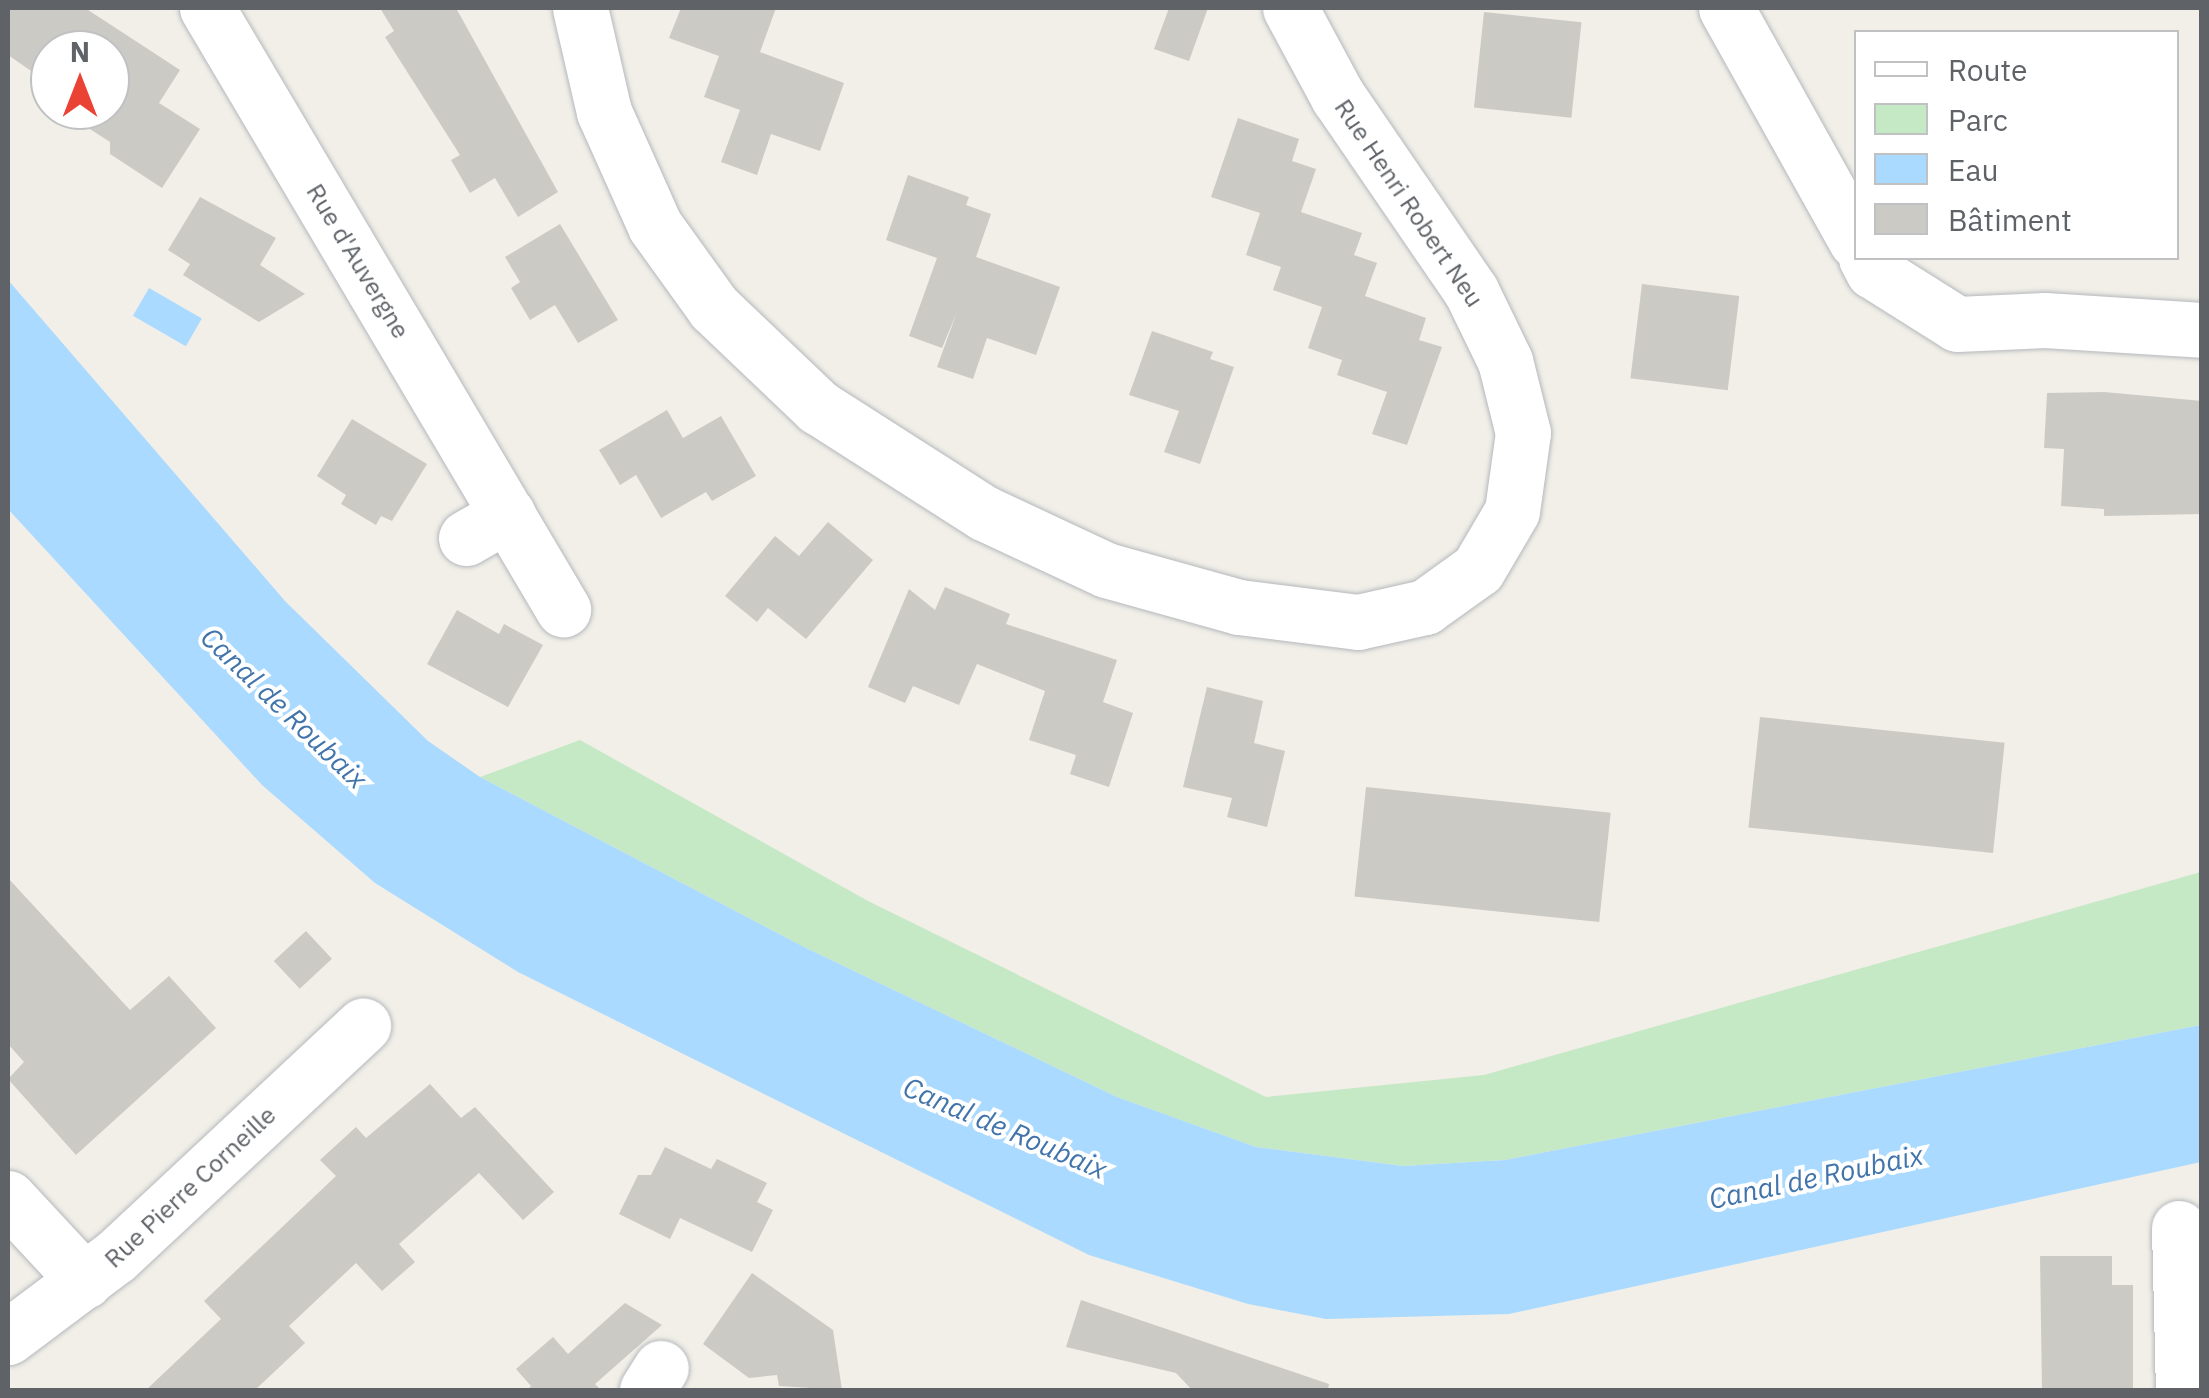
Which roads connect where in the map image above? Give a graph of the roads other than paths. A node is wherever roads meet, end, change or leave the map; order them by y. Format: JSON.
{"nodes":[{"id":1,"x":207,"y":8,"type":"edge"},
{"id":2,"x":580,"y":8,"type":"edge"},
{"id":3,"x":1290,"y":8,"type":"edge"},
{"id":4,"x":1726,"y":8,"type":"edge"},
{"id":5,"x":1854,"y":237,"type":"edge"},
{"id":6,"x":1867,"y":260,"type":"edge"},
{"id":7,"x":2202,"y":330,"type":"edge"},
{"id":8,"x":563,"y":608,"type":"dead end"},
{"id":9,"x":364,"y":1026,"type":"dead end"},
{"id":10,"x":8,"y":1198,"type":"edge"},
{"id":11,"x":2179,"y":1228,"type":"dead end"},
{"id":12,"x":84,"y":1281,"type":"junction"},
{"id":13,"x":8,"y":1337,"type":"edge"},
{"id":14,"x":2183,"y":1390,"type":"edge"}],
"edges":[{"from":1,"to":8,"type":"street","name":"Rue d'Auvergne"},
{"from":2,"to":3,"type":"street","name":"Rue Henri Robert Neu"},
{"from":4,"to":5,"type":"street"},
{"from":6,"to":7,"type":"street"},
{"from":9,"to":12,"type":"street","name":"Rue Pierre Corneille"},
{"from":10,"to":12,"type":"street"},
{"from":11,"to":14,"type":"street"},
{"from":12,"to":13,"type":"street","name":"Rue Pierre Corneille"}]}
